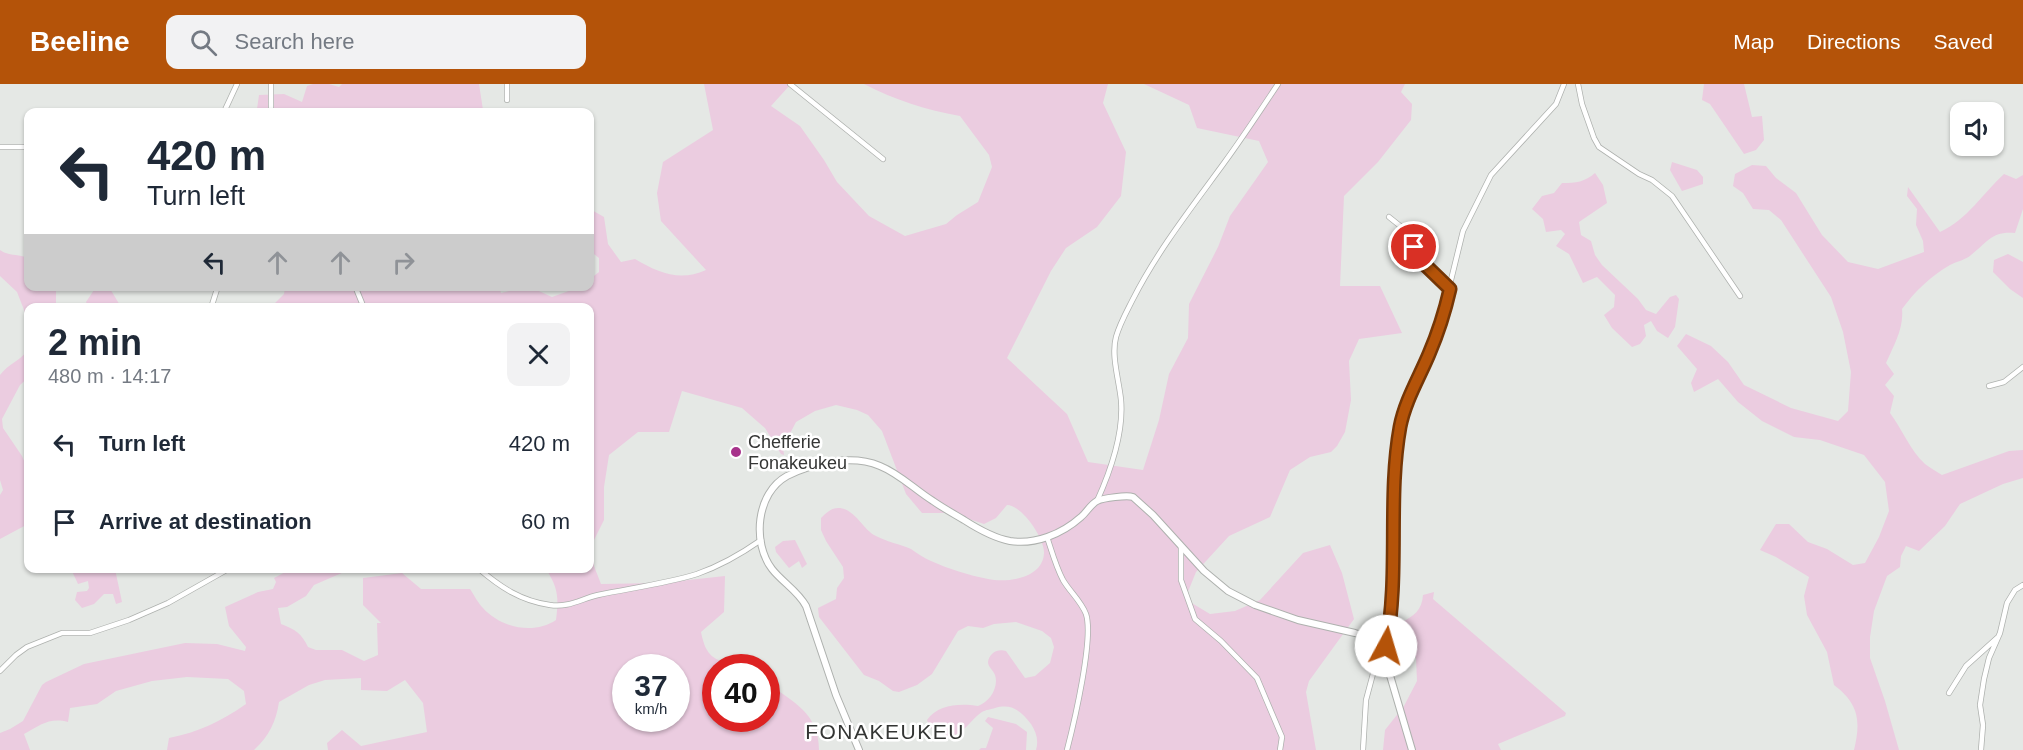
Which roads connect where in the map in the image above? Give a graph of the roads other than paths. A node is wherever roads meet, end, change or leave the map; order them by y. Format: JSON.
{"nodes":[{"id":1,"x":237,"y":84,"type":"edge"},
{"id":2,"x":271,"y":84,"type":"edge"},
{"id":3,"x":507,"y":84,"type":"edge"},
{"id":4,"x":790,"y":84,"type":"edge"},
{"id":5,"x":1277,"y":84,"type":"edge"},
{"id":6,"x":1564,"y":84,"type":"edge"},
{"id":7,"x":1578,"y":84,"type":"edge"},
{"id":8,"x":507,"y":100,"type":"dead end"},
{"id":9,"x":226,"y":108,"type":"edge"},
{"id":10,"x":271,"y":108,"type":"edge"},
{"id":11,"x":0,"y":147,"type":"edge"},
{"id":12,"x":24,"y":147,"type":"edge"},
{"id":13,"x":883,"y":159,"type":"dead end"},
{"id":14,"x":1389,"y":217,"type":"dead end"},
{"id":15,"x":1450,"y":289,"type":"junction"},
{"id":16,"x":1740,"y":296,"type":"dead end"},
{"id":17,"x":2023,"y":367,"type":"edge"},
{"id":18,"x":1989,"y":386,"type":"dead end"},
{"id":19,"x":1097,"y":501,"type":"junction"},
{"id":20,"x":1047,"y":537,"type":"junction"},
{"id":21,"x":761,"y":540,"type":"junction"},
{"id":22,"x":1181,"y":544,"type":"junction"},
{"id":23,"x":221,"y":573,"type":"edge"},
{"id":24,"x":484,"y":573,"type":"edge"},
{"id":25,"x":2023,"y":585,"type":"edge"},
{"id":26,"x":1999,"y":636,"type":"junction"},
{"id":27,"x":1385,"y":642,"type":"junction"},
{"id":28,"x":0,"y":671,"type":"edge"},
{"id":29,"x":1949,"y":693,"type":"dead end"},
{"id":30,"x":859,"y":750,"type":"edge"},
{"id":31,"x":1067,"y":750,"type":"edge"},
{"id":32,"x":1280,"y":750,"type":"edge"},
{"id":33,"x":1363,"y":750,"type":"edge"},
{"id":34,"x":1412,"y":750,"type":"edge"},
{"id":35,"x":1981,"y":750,"type":"edge"}],
"edges":[{"from":1,"to":9,"type":"street"},
{"from":2,"to":10,"type":"street"},
{"from":3,"to":8,"type":"street"},
{"from":4,"to":13,"type":"street"},
{"from":5,"to":19,"type":"street"},
{"from":6,"to":15,"type":"street"},
{"from":7,"to":16,"type":"street"},
{"from":11,"to":12,"type":"street"},
{"from":14,"to":15,"type":"street"},
{"from":15,"to":27,"type":"street"},
{"from":17,"to":18,"type":"street"},
{"from":19,"to":20,"type":"street"},
{"from":19,"to":22,"type":"street"},
{"from":20,"to":21,"type":"street"},
{"from":20,"to":31,"type":"street"},
{"from":21,"to":24,"type":"street"},
{"from":21,"to":30,"type":"street"},
{"from":22,"to":27,"type":"street"},
{"from":22,"to":32,"type":"street"},
{"from":23,"to":28,"type":"street"},
{"from":25,"to":26,"type":"street"},
{"from":26,"to":29,"type":"street"},
{"from":26,"to":35,"type":"street"},
{"from":27,"to":33,"type":"street"},
{"from":27,"to":34,"type":"street"}]}
